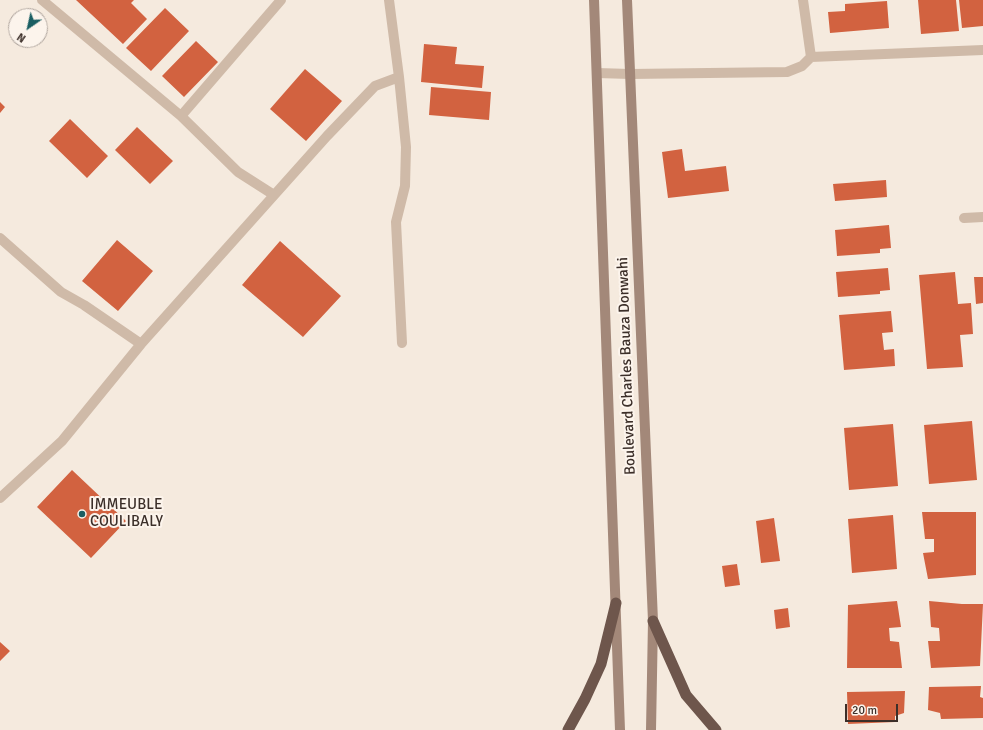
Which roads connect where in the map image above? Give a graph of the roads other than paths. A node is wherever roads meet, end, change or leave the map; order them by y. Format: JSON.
{"nodes":[{"id":1,"x":42,"y":0,"type":"edge"},
{"id":2,"x":281,"y":0,"type":"edge"},
{"id":3,"x":389,"y":0,"type":"edge"},
{"id":4,"x":594,"y":0,"type":"edge"},
{"id":5,"x":627,"y":0,"type":"edge"},
{"id":6,"x":803,"y":0,"type":"edge"},
{"id":7,"x":983,"y":50,"type":"edge"},
{"id":8,"x":811,"y":57,"type":"junction"},
{"id":9,"x":597,"y":73,"type":"junction"},
{"id":10,"x":630,"y":74,"type":"junction"},
{"id":11,"x":399,"y":77,"type":"junction"},
{"id":12,"x":181,"y":116,"type":"junction"},
{"id":13,"x":274,"y":195,"type":"junction"},
{"id":14,"x":983,"y":217,"type":"edge"},
{"id":15,"x":964,"y":218,"type":"dead end"},
{"id":16,"x":0,"y":238,"type":"edge"},
{"id":17,"x":402,"y":343,"type":"dead end"},
{"id":18,"x":141,"y":344,"type":"junction"},
{"id":19,"x":0,"y":498,"type":"edge"},
{"id":20,"x":616,"y":603,"type":"junction"},
{"id":21,"x":653,"y":621,"type":"junction"},
{"id":22,"x":568,"y":730,"type":"edge"},
{"id":23,"x":620,"y":730,"type":"edge"},
{"id":24,"x":650,"y":730,"type":"edge"},
{"id":25,"x":716,"y":730,"type":"edge"}],
"edges":[{"from":1,"to":12,"type":"street"},
{"from":2,"to":12,"type":"street"},
{"from":3,"to":11,"type":"street"},
{"from":4,"to":9,"type":"main road","name":"Boulevard Charles Bauza Donwahi"},
{"from":5,"to":10,"type":"main road","name":"Boulevard Charles Bauza Donwahi"},
{"from":6,"to":8,"type":"street"},
{"from":7,"to":8,"type":"street"},
{"from":8,"to":10,"type":"street"},
{"from":9,"to":10,"type":"street"},
{"from":9,"to":20,"type":"main road","name":"Boulevard Charles Bauza Donwahi"},
{"from":10,"to":21,"type":"main road","name":"Boulevard Charles Bauza Donwahi"},
{"from":11,"to":13,"type":"street"},
{"from":11,"to":17,"type":"street"},
{"from":12,"to":13,"type":"street"},
{"from":13,"to":18,"type":"street"},
{"from":14,"to":15,"type":"street"},
{"from":16,"to":18,"type":"street"},
{"from":18,"to":19,"type":"street"},
{"from":20,"to":22,"type":"highway"},
{"from":20,"to":23,"type":"main road","name":"Boulevard Charles Bauza Donwahi"},
{"from":21,"to":24,"type":"main road","name":"Boulevard Charles Bauza Donwahi"},
{"from":21,"to":25,"type":"highway"}]}
